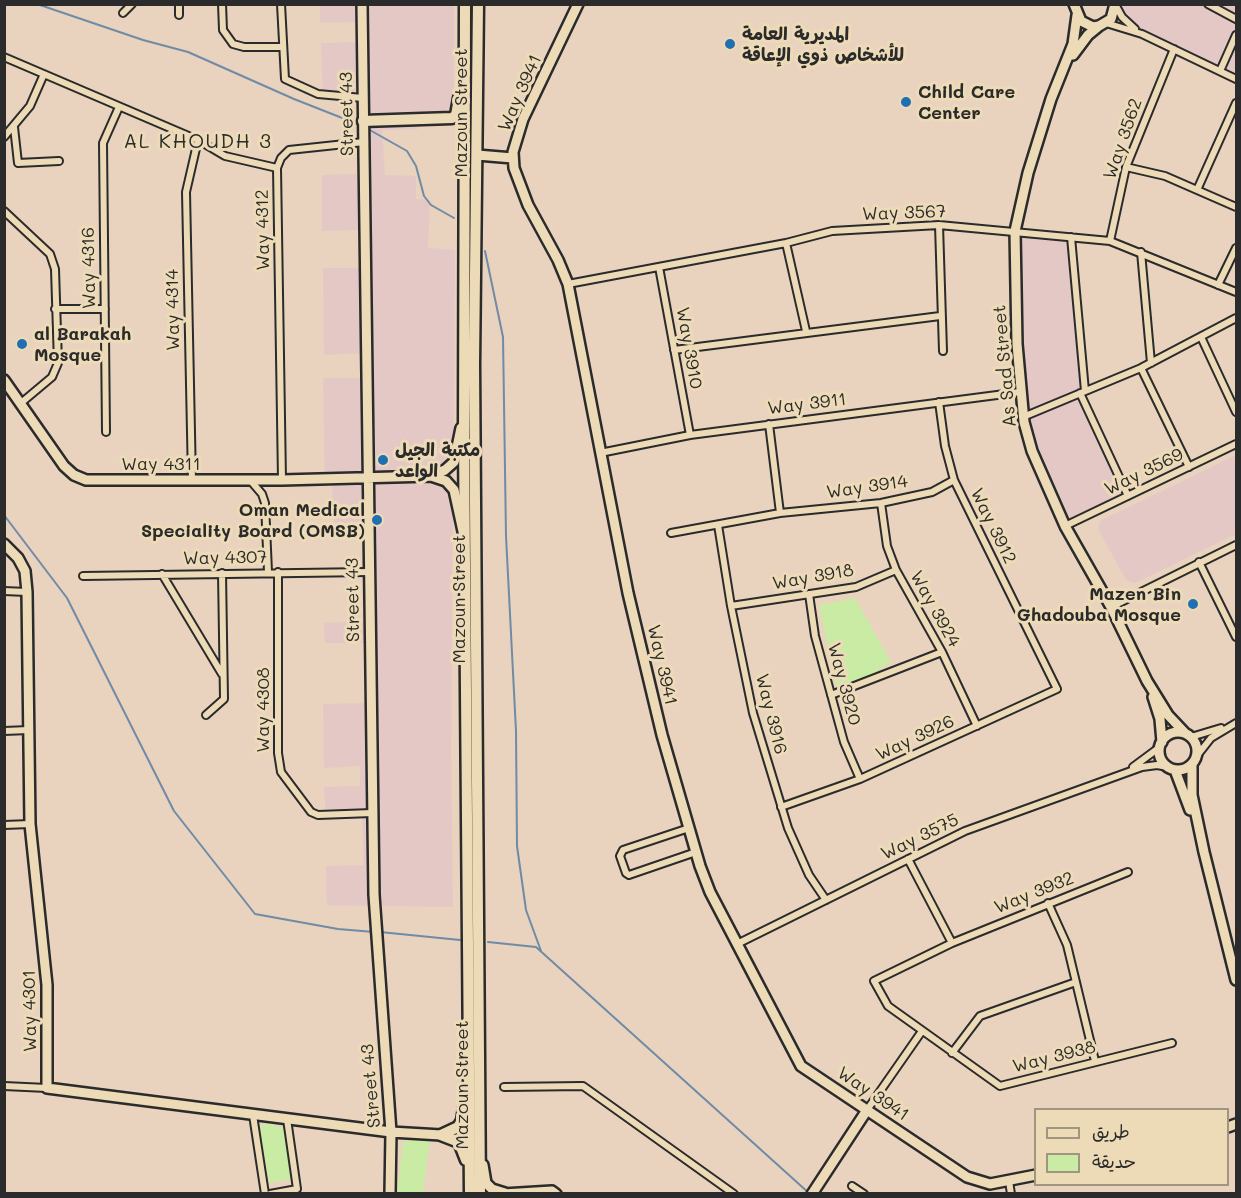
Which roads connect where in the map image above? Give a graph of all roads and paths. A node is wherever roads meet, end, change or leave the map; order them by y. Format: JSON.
{"nodes":[{"id":1,"x":132,"y":4,"type":"edge"},
{"id":2,"x":179,"y":4,"type":"edge"},
{"id":3,"x":222,"y":4,"type":"edge"},
{"id":4,"x":281,"y":4,"type":"edge"},
{"id":5,"x":363,"y":4,"type":"edge"},
{"id":6,"x":478,"y":4,"type":"edge"},
{"id":7,"x":579,"y":4,"type":"edge"},
{"id":8,"x":1208,"y":4,"type":"edge"},
{"id":9,"x":465,"y":5,"type":"edge"},
{"id":10,"x":1115,"y":5,"type":"edge"},
{"id":11,"x":1074,"y":8,"type":"edge"},
{"id":12,"x":123,"y":13,"type":"dead end"},
{"id":13,"x":179,"y":15,"type":"dead end"},
{"id":14,"x":1236,"y":19,"type":"edge"},
{"id":15,"x":1103,"y":25,"type":"junction"},
{"id":16,"x":1142,"y":34,"type":"junction"},
{"id":17,"x":1236,"y":36,"type":"edge"},
{"id":18,"x":283,"y":47,"type":"junction"},
{"id":19,"x":1174,"y":49,"type":"junction"},
{"id":20,"x":4,"y":57,"type":"edge"},
{"id":21,"x":1067,"y":64,"type":"junction"},
{"id":22,"x":1220,"y":71,"type":"junction"},
{"id":23,"x":44,"y":74,"type":"junction"},
{"id":24,"x":1236,"y":79,"type":"edge"},
{"id":25,"x":363,"y":98,"type":"junction"},
{"id":26,"x":1236,"y":104,"type":"edge"},
{"id":27,"x":119,"y":107,"type":"junction"},
{"id":28,"x":363,"y":121,"type":"junction"},
{"id":29,"x":14,"y":127,"type":"junction"},
{"id":30,"x":4,"y":137,"type":"edge"},
{"id":31,"x":198,"y":141,"type":"junction"},
{"id":32,"x":364,"y":142,"type":"junction"},
{"id":33,"x":477,"y":155,"type":"junction"},
{"id":34,"x":513,"y":158,"type":"junction"},
{"id":35,"x":59,"y":161,"type":"dead end"},
{"id":36,"x":1126,"y":167,"type":"junction"},
{"id":37,"x":277,"y":168,"type":"junction"},
{"id":38,"x":1197,"y":189,"type":"junction"},
{"id":39,"x":1236,"y":207,"type":"edge"},
{"id":40,"x":4,"y":211,"type":"edge"},
{"id":41,"x":939,"y":225,"type":"junction"},
{"id":42,"x":1015,"y":231,"type":"junction"},
{"id":43,"x":1071,"y":237,"type":"junction"},
{"id":44,"x":1110,"y":241,"type":"junction"},
{"id":45,"x":786,"y":243,"type":"junction"},
{"id":46,"x":1236,"y":248,"type":"edge"},
{"id":47,"x":1141,"y":252,"type":"junction"},
{"id":48,"x":659,"y":267,"type":"junction"},
{"id":49,"x":568,"y":284,"type":"junction"},
{"id":50,"x":1218,"y":285,"type":"junction"},
{"id":51,"x":1236,"y":292,"type":"edge"},
{"id":52,"x":55,"y":309,"type":"junction"},
{"id":53,"x":105,"y":309,"type":"junction"},
{"id":54,"x":940,"y":316,"type":"junction"},
{"id":55,"x":1236,"y":318,"type":"edge"},
{"id":56,"x":806,"y":331,"type":"junction"},
{"id":57,"x":1201,"y":337,"type":"junction"},
{"id":58,"x":674,"y":350,"type":"junction"},
{"id":59,"x":943,"y":351,"type":"dead end"},
{"id":60,"x":1151,"y":363,"type":"junction"},
{"id":61,"x":1141,"y":368,"type":"junction"},
{"id":62,"x":4,"y":380,"type":"edge"},
{"id":63,"x":1020,"y":392,"type":"junction"},
{"id":64,"x":1083,"y":392,"type":"junction"},
{"id":65,"x":939,"y":402,"type":"junction"},
{"id":66,"x":21,"y":403,"type":"junction"},
{"id":67,"x":1236,"y":412,"type":"edge"},
{"id":68,"x":1023,"y":417,"type":"junction"},
{"id":69,"x":464,"y":421,"type":"junction"},
{"id":70,"x":769,"y":423,"type":"junction"},
{"id":71,"x":106,"y":432,"type":"dead end"},
{"id":72,"x":690,"y":435,"type":"junction"},
{"id":73,"x":1236,"y":444,"type":"edge"},
{"id":74,"x":600,"y":453,"type":"junction"},
{"id":75,"x":1189,"y":467,"type":"junction"},
{"id":76,"x":431,"y":476,"type":"junction"},
{"id":77,"x":367,"y":478,"type":"junction"},
{"id":78,"x":192,"y":480,"type":"junction"},
{"id":79,"x":250,"y":480,"type":"junction"},
{"id":80,"x":282,"y":480,"type":"junction"},
{"id":81,"x":954,"y":480,"type":"junction"},
{"id":82,"x":1128,"y":496,"type":"junction"},
{"id":83,"x":881,"y":503,"type":"junction"},
{"id":84,"x":780,"y":513,"type":"junction"},
{"id":85,"x":718,"y":525,"type":"junction"},
{"id":86,"x":1065,"y":526,"type":"junction"},
{"id":87,"x":671,"y":533,"type":"dead end"},
{"id":88,"x":465,"y":538,"type":"junction"},
{"id":89,"x":4,"y":544,"type":"edge"},
{"id":90,"x":1236,"y":544,"type":"edge"},
{"id":91,"x":1199,"y":562,"type":"junction"},
{"id":92,"x":896,"y":570,"type":"junction"},
{"id":93,"x":268,"y":572,"type":"junction"},
{"id":94,"x":278,"y":572,"type":"junction"},
{"id":95,"x":369,"y":572,"type":"junction"},
{"id":96,"x":222,"y":573,"type":"junction"},
{"id":97,"x":162,"y":574,"type":"junction"},
{"id":98,"x":83,"y":576,"type":"dead end"},
{"id":99,"x":4,"y":591,"type":"edge"},
{"id":100,"x":27,"y":592,"type":"junction"},
{"id":101,"x":809,"y":594,"type":"junction"},
{"id":102,"x":731,"y":606,"type":"junction"},
{"id":103,"x":1111,"y":607,"type":"junction"},
{"id":104,"x":1236,"y":637,"type":"edge"},
{"id":105,"x":942,"y":652,"type":"junction"},
{"id":106,"x":222,"y":674,"type":"junction"},
{"id":107,"x":1147,"y":681,"type":"junction"},
{"id":108,"x":1057,"y":689,"type":"joint"},
{"id":109,"x":831,"y":694,"type":"junction"},
{"id":110,"x":206,"y":715,"type":"dead end"},
{"id":111,"x":1236,"y":723,"type":"edge"},
{"id":112,"x":977,"y":726,"type":"junction"},
{"id":113,"x":28,"y":730,"type":"junction"},
{"id":114,"x":4,"y":731,"type":"edge"},
{"id":115,"x":1188,"y":735,"type":"junction"},
{"id":116,"x":1161,"y":744,"type":"junction"},
{"id":117,"x":1194,"y":761,"type":"junction"},
{"id":118,"x":1171,"y":768,"type":"junction"},
{"id":119,"x":1122,"y":773,"type":"junction"},
{"id":120,"x":860,"y":779,"type":"junction"},
{"id":121,"x":781,"y":807,"type":"junction"},
{"id":122,"x":372,"y":813,"type":"junction"},
{"id":123,"x":30,"y":824,"type":"junction"},
{"id":124,"x":4,"y":825,"type":"edge"},
{"id":125,"x":689,"y":828,"type":"junction"},
{"id":126,"x":696,"y":852,"type":"junction"},
{"id":127,"x":1204,"y":852,"type":"junction"},
{"id":128,"x":908,"y":859,"type":"junction"},
{"id":129,"x":1128,"y":872,"type":"dead end"},
{"id":130,"x":826,"y":900,"type":"junction"},
{"id":131,"x":1048,"y":903,"type":"junction"},
{"id":132,"x":952,"y":943,"type":"junction"},
{"id":133,"x":737,"y":944,"type":"junction"},
{"id":134,"x":1233,"y":958,"type":"edge"},
{"id":135,"x":1236,"y":980,"type":"edge"},
{"id":136,"x":1076,"y":982,"type":"junction"},
{"id":137,"x":922,"y":1031,"type":"junction"},
{"id":138,"x":1172,"y":1043,"type":"dead end"},
{"id":139,"x":469,"y":1051,"type":"junction"},
{"id":140,"x":952,"y":1053,"type":"junction"},
{"id":141,"x":1095,"y":1061,"type":"junction"},
{"id":142,"x":4,"y":1086,"type":"edge"},
{"id":143,"x":504,"y":1087,"type":"dead end"},
{"id":144,"x":47,"y":1088,"type":"junction"},
{"id":145,"x":867,"y":1110,"type":"junction"},
{"id":146,"x":253,"y":1115,"type":"junction"},
{"id":147,"x":287,"y":1119,"type":"junction"},
{"id":148,"x":391,"y":1132,"type":"junction"},
{"id":149,"x":441,"y":1135,"type":"junction"},
{"id":150,"x":479,"y":1145,"type":"junction"},
{"id":151,"x":1034,"y":1175,"type":"edge"},
{"id":152,"x":470,"y":1179,"type":"junction"},
{"id":153,"x":1009,"y":1181,"type":"junction"},
{"id":154,"x":852,"y":1186,"type":"dead end"},
{"id":155,"x":504,"y":1193,"type":"edge"},
{"id":156,"x":267,"y":1194,"type":"edge"},
{"id":157,"x":390,"y":1194,"type":"edge"},
{"id":158,"x":470,"y":1194,"type":"edge"},
{"id":159,"x":480,"y":1194,"type":"edge"},
{"id":160,"x":556,"y":1194,"type":"edge"},
{"id":161,"x":734,"y":1194,"type":"edge"},
{"id":162,"x":812,"y":1194,"type":"edge"},
{"id":163,"x":864,"y":1194,"type":"edge"},
{"id":164,"x":1011,"y":1194,"type":"edge"}],
"edges":[{"from":1,"to":12,"type":"street"},
{"from":2,"to":13,"type":"street"},
{"from":3,"to":18,"type":"street"},
{"from":4,"to":18,"type":"street"},
{"from":5,"to":25,"type":"street","name":"Street 43"},
{"from":6,"to":33,"type":"main road","name":"Mazoun Street"},
{"from":7,"to":34,"type":"street","name":"Way 3941"},
{"from":8,"to":14,"type":"street"},
{"from":9,"to":28,"type":"main road"},
{"from":9,"to":69,"type":"main road","name":"Mazoun Street"},
{"from":10,"to":15,"type":"street","name":"As Sad Street"},
{"from":10,"to":16,"type":"street"},
{"from":11,"to":15,"type":"street"},
{"from":11,"to":21,"type":"street","name":"As Sad Street"},
{"from":15,"to":16,"type":"street"},
{"from":15,"to":21,"type":"street","name":"As Sad Street"},
{"from":16,"to":19,"type":"street"},
{"from":17,"to":22,"type":"street"},
{"from":18,"to":25,"type":"street"},
{"from":19,"to":22,"type":"street"},
{"from":19,"to":36,"type":"street","name":"Way 3562"},
{"from":20,"to":23,"type":"street","name":"Way 4312"},
{"from":21,"to":42,"type":"street","name":"As Sad Street"},
{"from":22,"to":24,"type":"street"},
{"from":23,"to":27,"type":"street","name":"Way 4312"},
{"from":23,"to":29,"type":"street"},
{"from":25,"to":28,"type":"street","name":"Street 43"},
{"from":26,"to":38,"type":"street"},
{"from":27,"to":31,"type":"street","name":"Way 4312"},
{"from":27,"to":53,"type":"street","name":"Way 4316"},
{"from":28,"to":32,"type":"street","name":"Street 43"},
{"from":29,"to":30,"type":"street"},
{"from":29,"to":35,"type":"street"},
{"from":31,"to":37,"type":"street","name":"Way 4312"},
{"from":31,"to":78,"type":"street","name":"Way 4314"},
{"from":32,"to":37,"type":"street"},
{"from":32,"to":77,"type":"street","name":"Street 43"},
{"from":33,"to":34,"type":"street"},
{"from":33,"to":150,"type":"main road","name":"Mazoun Street"},
{"from":34,"to":49,"type":"street","name":"Way 3941"},
{"from":36,"to":38,"type":"street"},
{"from":36,"to":44,"type":"street","name":"Way 3562"},
{"from":37,"to":80,"type":"street","name":"Way 4312"},
{"from":38,"to":39,"type":"street"},
{"from":40,"to":52,"type":"street"},
{"from":41,"to":42,"type":"street","name":"Way 3567"},
{"from":41,"to":45,"type":"street","name":"Way 3567"},
{"from":41,"to":54,"type":"street"},
{"from":42,"to":43,"type":"street","name":"Way 3567"},
{"from":42,"to":63,"type":"street","name":"As Sad Street"},
{"from":43,"to":44,"type":"street","name":"Way 3567"},
{"from":43,"to":64,"type":"street"},
{"from":44,"to":47,"type":"street","name":"Way 3567"},
{"from":45,"to":48,"type":"street","name":"Way 3567"},
{"from":45,"to":56,"type":"street"},
{"from":46,"to":50,"type":"street"},
{"from":47,"to":50,"type":"street","name":"Way 3567"},
{"from":47,"to":60,"type":"street"},
{"from":48,"to":49,"type":"street","name":"Way 3567"},
{"from":48,"to":58,"type":"street","name":"Way 3910"},
{"from":49,"to":74,"type":"street","name":"Way 3941"},
{"from":50,"to":51,"type":"street","name":"Way 3567"},
{"from":52,"to":53,"type":"street"},
{"from":52,"to":66,"type":"street"},
{"from":53,"to":71,"type":"street","name":"Way 4316"},
{"from":54,"to":56,"type":"street"},
{"from":54,"to":59,"type":"street"},
{"from":55,"to":57,"type":"street"},
{"from":56,"to":58,"type":"street"},
{"from":57,"to":60,"type":"street"},
{"from":57,"to":67,"type":"street"},
{"from":58,"to":72,"type":"street","name":"Way 3910"},
{"from":60,"to":61,"type":"street"},
{"from":61,"to":64,"type":"street"},
{"from":61,"to":75,"type":"street"},
{"from":62,"to":66,"type":"street","name":"Way 4311"},
{"from":63,"to":65,"type":"street","name":"Way 3911"},
{"from":63,"to":68,"type":"street","name":"As Sad Street"},
{"from":64,"to":68,"type":"street"},
{"from":64,"to":82,"type":"street"},
{"from":65,"to":70,"type":"street","name":"Way 3911"},
{"from":65,"to":81,"type":"street","name":"Way 3912"},
{"from":66,"to":78,"type":"street","name":"Way 4311"},
{"from":68,"to":86,"type":"street","name":"As Sad Street"},
{"from":69,"to":76,"type":"street"},
{"from":69,"to":88,"type":"main road","name":"Mazoun Street"},
{"from":70,"to":72,"type":"street","name":"Way 3911"},
{"from":70,"to":84,"type":"street"},
{"from":72,"to":74,"type":"street","name":"Way 3911"},
{"from":73,"to":75,"type":"street","name":"Way 3569"},
{"from":74,"to":125,"type":"street","name":"Way 3941"},
{"from":75,"to":82,"type":"street","name":"Way 3569"},
{"from":76,"to":77,"type":"street","name":"Way 4311"},
{"from":76,"to":88,"type":"street"},
{"from":77,"to":80,"type":"street","name":"Way 4311"},
{"from":77,"to":95,"type":"street","name":"Street 43"},
{"from":78,"to":79,"type":"street","name":"Way 4311"},
{"from":79,"to":80,"type":"street","name":"Way 4311"},
{"from":79,"to":93,"type":"street"},
{"from":81,"to":83,"type":"street","name":"Way 3914"},
{"from":81,"to":108,"type":"street","name":"Way 3912"},
{"from":82,"to":86,"type":"street","name":"Way 3569"},
{"from":83,"to":84,"type":"street","name":"Way 3914"},
{"from":83,"to":92,"type":"street","name":"Way 3924"},
{"from":84,"to":85,"type":"street","name":"Way 3914"},
{"from":85,"to":87,"type":"street","name":"Way 3914"},
{"from":85,"to":102,"type":"street","name":"Way 3916"},
{"from":86,"to":103,"type":"street","name":"As Sad Street"},
{"from":88,"to":139,"type":"main road","name":"Mazoun Street"},
{"from":89,"to":100,"type":"street","name":"Way 4301"},
{"from":90,"to":91,"type":"street"},
{"from":91,"to":103,"type":"street"},
{"from":91,"to":104,"type":"street"},
{"from":92,"to":101,"type":"street","name":"Way 3918"},
{"from":92,"to":105,"type":"street","name":"Way 3924"},
{"from":93,"to":94,"type":"street","name":"Way 4307"},
{"from":93,"to":96,"type":"street","name":"Way 4307"},
{"from":94,"to":95,"type":"street","name":"Way 4307"},
{"from":94,"to":122,"type":"street","name":"Way 4308"},
{"from":95,"to":122,"type":"street","name":"Street 43"},
{"from":96,"to":97,"type":"street","name":"Way 4307"},
{"from":96,"to":106,"type":"street"},
{"from":97,"to":98,"type":"street","name":"Way 4307"},
{"from":97,"to":106,"type":"street"},
{"from":99,"to":100,"type":"street"},
{"from":100,"to":113,"type":"street","name":"Way 4301"},
{"from":101,"to":102,"type":"street","name":"Way 3918"},
{"from":101,"to":109,"type":"street","name":"Way 3920"},
{"from":102,"to":121,"type":"street","name":"Way 3916"},
{"from":103,"to":107,"type":"street","name":"As Sad Street"},
{"from":105,"to":109,"type":"street"},
{"from":105,"to":112,"type":"street","name":"Way 3924"},
{"from":106,"to":110,"type":"street"},
{"from":107,"to":115,"type":"street","name":"As Sad Street"},
{"from":107,"to":116,"type":"street","name":"As Sad Street"},
{"from":108,"to":112,"type":"street","name":"Way 3926"},
{"from":109,"to":120,"type":"street","name":"Way 3920"},
{"from":111,"to":115,"type":"street"},
{"from":111,"to":117,"type":"street"},
{"from":112,"to":120,"type":"street","name":"Way 3926"},
{"from":113,"to":114,"type":"street"},
{"from":113,"to":123,"type":"street","name":"Way 4301"},
{"from":115,"to":116,"type":"street"},
{"from":115,"to":117,"type":"street"},
{"from":116,"to":118,"type":"street"},
{"from":116,"to":119,"type":"street","name":"Way 3575"},
{"from":117,"to":118,"type":"street"},
{"from":117,"to":127,"type":"street"},
{"from":118,"to":119,"type":"street","name":"Way 3575"},
{"from":118,"to":127,"type":"street"},
{"from":119,"to":128,"type":"street","name":"Way 3575"},
{"from":120,"to":121,"type":"street","name":"Way 3926"},
{"from":121,"to":130,"type":"street","name":"Way 3916"},
{"from":122,"to":148,"type":"street","name":"Street 43"},
{"from":123,"to":124,"type":"street"},
{"from":123,"to":144,"type":"street","name":"Way 4301"},
{"from":125,"to":126,"type":"street","name":"Way 3941"},
{"from":125,"to":126,"type":"street"},
{"from":126,"to":133,"type":"street","name":"Way 3941"},
{"from":127,"to":134,"type":"street"},
{"from":128,"to":130,"type":"street","name":"Way 3575"},
{"from":128,"to":132,"type":"street"},
{"from":129,"to":131,"type":"street","name":"Way 3932"},
{"from":130,"to":133,"type":"street","name":"Way 3575"},
{"from":131,"to":132,"type":"street","name":"Way 3932"},
{"from":131,"to":136,"type":"street"},
{"from":132,"to":137,"type":"street","name":"Way 3932"},
{"from":133,"to":145,"type":"street","name":"Way 3941"},
{"from":134,"to":135,"type":"street"},
{"from":136,"to":140,"type":"street"},
{"from":136,"to":141,"type":"street"},
{"from":137,"to":140,"type":"street","name":"Way 3932"},
{"from":137,"to":145,"type":"street"},
{"from":138,"to":141,"type":"street","name":"Way 3938"},
{"from":139,"to":149,"type":"main road"},
{"from":139,"to":152,"type":"main road","name":"Mazoun Street"},
{"from":140,"to":141,"type":"street","name":"Way 3938"},
{"from":142,"to":144,"type":"street"},
{"from":143,"to":161,"type":"street"},
{"from":144,"to":146,"type":"street"},
{"from":145,"to":153,"type":"street","name":"Way 3941"},
{"from":145,"to":162,"type":"street"},
{"from":146,"to":147,"type":"street"},
{"from":146,"to":156,"type":"street"},
{"from":147,"to":148,"type":"street"},
{"from":147,"to":156,"type":"street"},
{"from":148,"to":149,"type":"street"},
{"from":148,"to":157,"type":"street","name":"Street 43"},
{"from":149,"to":152,"type":"main road"},
{"from":150,"to":155,"type":"street"},
{"from":150,"to":159,"type":"main road","name":"Mazoun Street"},
{"from":151,"to":153,"type":"street","name":"Way 3941"},
{"from":152,"to":158,"type":"main road","name":"Mazoun Street"},
{"from":153,"to":164,"type":"street"},
{"from":154,"to":163,"type":"street"},
{"from":155,"to":160,"type":"street"}]}
